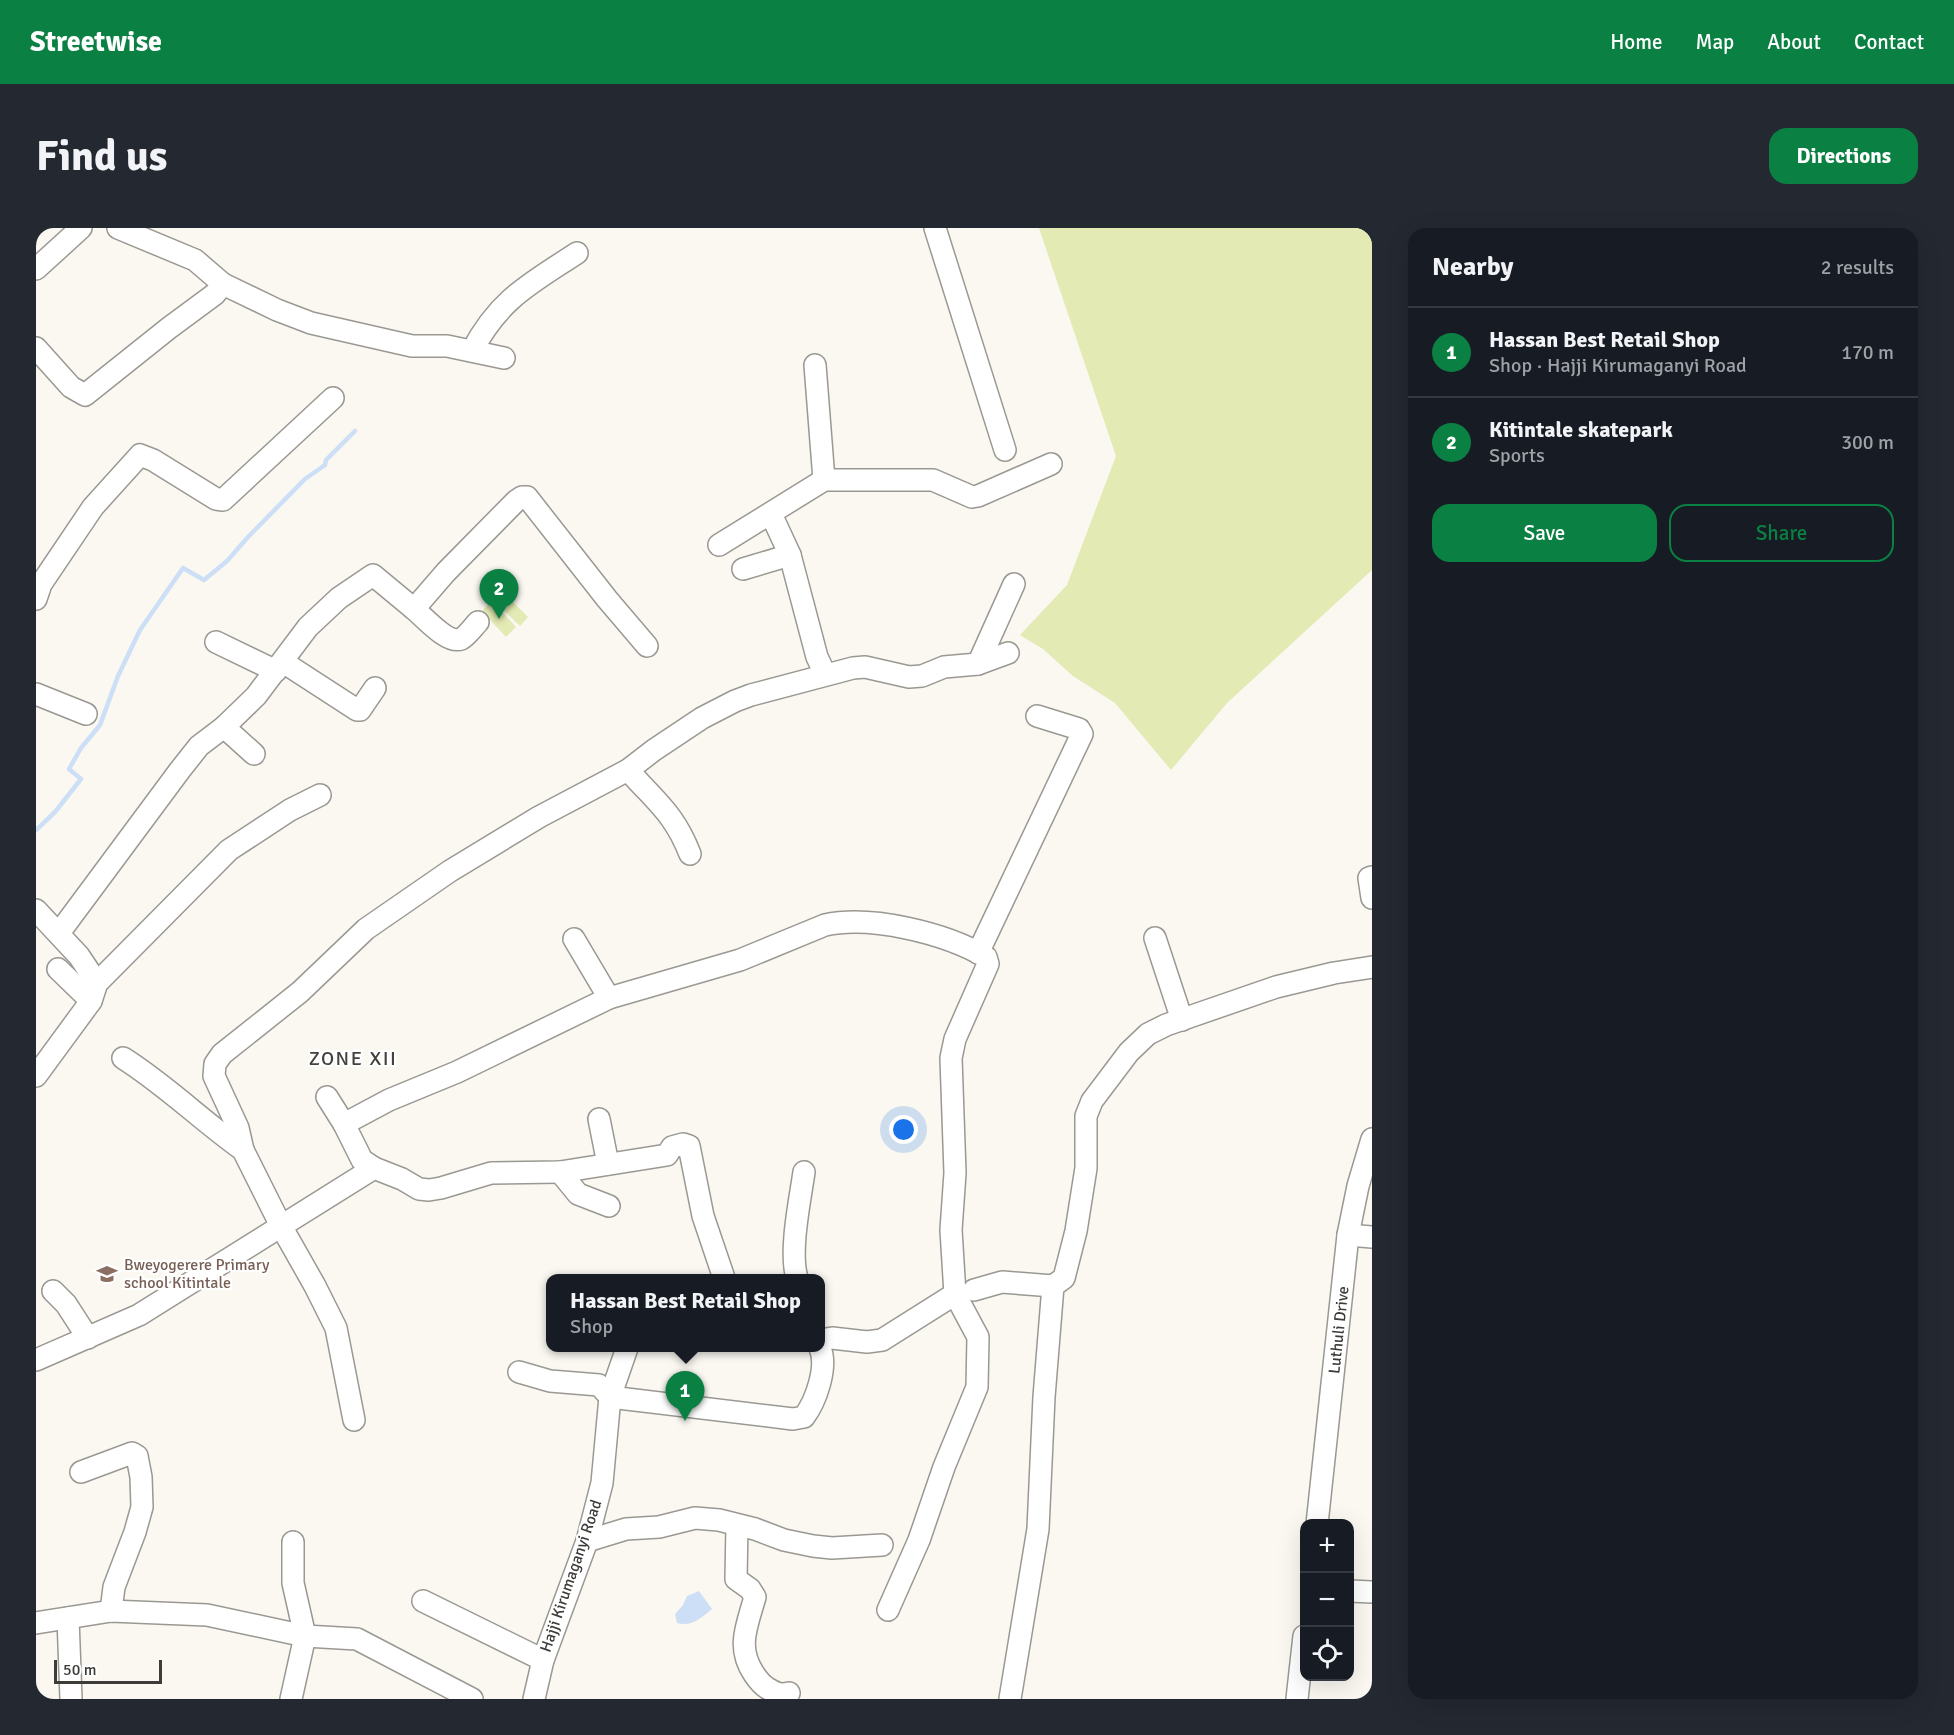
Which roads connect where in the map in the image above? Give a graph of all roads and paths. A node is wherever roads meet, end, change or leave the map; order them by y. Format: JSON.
{"nodes":[{"id":1,"x":81,"y":228,"type":"edge"},
{"id":2,"x":118,"y":228,"type":"edge"},
{"id":3,"x":934,"y":228,"type":"edge"},
{"id":4,"x":577,"y":253,"type":"dead end"},
{"id":5,"x":36,"y":269,"type":"edge"},
{"id":6,"x":223,"y":284,"type":"junction"},
{"id":7,"x":36,"y":348,"type":"edge"},
{"id":8,"x":472,"y":351,"type":"junction"},
{"id":9,"x":504,"y":358,"type":"dead end"},
{"id":10,"x":815,"y":364,"type":"dead end"},
{"id":11,"x":333,"y":398,"type":"dead end"},
{"id":12,"x":1005,"y":450,"type":"dead end"},
{"id":13,"x":1051,"y":464,"type":"dead end"},
{"id":14,"x":824,"y":480,"type":"junction"},
{"id":15,"x":771,"y":514,"type":"junction"},
{"id":16,"x":719,"y":545,"type":"dead end"},
{"id":17,"x":790,"y":555,"type":"junction"},
{"id":18,"x":743,"y":569,"type":"dead end"},
{"id":19,"x":1014,"y":584,"type":"dead end"},
{"id":20,"x":36,"y":599,"type":"edge"},
{"id":21,"x":414,"y":609,"type":"junction"},
{"id":22,"x":478,"y":622,"type":"dead end"},
{"id":23,"x":216,"y":642,"type":"dead end"},
{"id":24,"x":647,"y":646,"type":"dead end"},
{"id":25,"x":1008,"y":653,"type":"dead end"},
{"id":26,"x":978,"y":663,"type":"junction"},
{"id":27,"x":279,"y":667,"type":"junction"},
{"id":28,"x":825,"y":674,"type":"junction"},
{"id":29,"x":375,"y":688,"type":"dead end"},
{"id":30,"x":36,"y":694,"type":"edge"},
{"id":31,"x":86,"y":714,"type":"dead end"},
{"id":32,"x":1037,"y":716,"type":"dead end"},
{"id":33,"x":224,"y":727,"type":"junction"},
{"id":34,"x":254,"y":754,"type":"dead end"},
{"id":35,"x":628,"y":771,"type":"junction"},
{"id":36,"x":320,"y":795,"type":"dead end"},
{"id":37,"x":690,"y":854,"type":"dead end"},
{"id":38,"x":1372,"y":877,"type":"edge"},
{"id":39,"x":1372,"y":898,"type":"edge"},
{"id":40,"x":36,"y":910,"type":"edge"},
{"id":41,"x":59,"y":933,"type":"junction"},
{"id":42,"x":1155,"y":938,"type":"dead end"},
{"id":43,"x":574,"y":939,"type":"dead end"},
{"id":44,"x":978,"y":952,"type":"junction"},
{"id":45,"x":1372,"y":967,"type":"edge"},
{"id":46,"x":58,"y":969,"type":"dead end"},
{"id":47,"x":94,"y":992,"type":"junction"},
{"id":48,"x":609,"y":998,"type":"junction"},
{"id":49,"x":1182,"y":1020,"type":"junction"},
{"id":50,"x":123,"y":1058,"type":"dead end"},
{"id":51,"x":36,"y":1076,"type":"edge"},
{"id":52,"x":327,"y":1097,"type":"dead end"},
{"id":53,"x":599,"y":1119,"type":"dead end"},
{"id":54,"x":344,"y":1124,"type":"junction"},
{"id":55,"x":1372,"y":1139,"type":"edge"},
{"id":56,"x":243,"y":1150,"type":"junction"},
{"id":57,"x":608,"y":1164,"type":"junction"},
{"id":58,"x":374,"y":1168,"type":"junction"},
{"id":59,"x":560,"y":1172,"type":"junction"},
{"id":60,"x":804,"y":1172,"type":"dead end"},
{"id":61,"x":609,"y":1206,"type":"dead end"},
{"id":62,"x":281,"y":1226,"type":"junction"},
{"id":63,"x":1348,"y":1234,"type":"junction"},
{"id":64,"x":1372,"y":1237,"type":"edge"},
{"id":65,"x":723,"y":1274,"type":"edge"},
{"id":66,"x":796,"y":1274,"type":"edge"},
{"id":67,"x":1053,"y":1286,"type":"junction"},
{"id":68,"x":53,"y":1291,"type":"dead end"},
{"id":69,"x":965,"y":1292,"type":"junction"},
{"id":70,"x":88,"y":1338,"type":"junction"},
{"id":71,"x":825,"y":1339,"type":"edge"},
{"id":72,"x":625,"y":1352,"type":"edge"},
{"id":73,"x":821,"y":1352,"type":"edge"},
{"id":74,"x":36,"y":1360,"type":"edge"},
{"id":75,"x":519,"y":1372,"type":"dead end"},
{"id":76,"x":609,"y":1397,"type":"junction"},
{"id":77,"x":354,"y":1420,"type":"dead end"},
{"id":78,"x":81,"y":1472,"type":"dead end"},
{"id":79,"x":1318,"y":1519,"type":"edge"},
{"id":80,"x":737,"y":1525,"type":"junction"},
{"id":81,"x":587,"y":1541,"type":"junction"},
{"id":82,"x":293,"y":1542,"type":"dead end"},
{"id":83,"x":882,"y":1545,"type":"dead end"},
{"id":84,"x":1354,"y":1591,"type":"edge"},
{"id":85,"x":1372,"y":1592,"type":"edge"},
{"id":86,"x":423,"y":1601,"type":"dead end"},
{"id":87,"x":888,"y":1610,"type":"dead end"},
{"id":88,"x":111,"y":1611,"type":"junction"},
{"id":89,"x":68,"y":1618,"type":"junction"},
{"id":90,"x":38,"y":1621,"type":"edge"},
{"id":91,"x":305,"y":1636,"type":"junction"},
{"id":92,"x":543,"y":1660,"type":"junction"},
{"id":93,"x":1300,"y":1675,"type":"edge"},
{"id":94,"x":789,"y":1693,"type":"dead end"},
{"id":95,"x":71,"y":1699,"type":"edge"},
{"id":96,"x":291,"y":1699,"type":"edge"},
{"id":97,"x":472,"y":1699,"type":"edge"},
{"id":98,"x":534,"y":1699,"type":"edge"},
{"id":99,"x":1010,"y":1699,"type":"edge"},
{"id":100,"x":1297,"y":1699,"type":"edge"}],
"edges":[{"from":1,"to":5,"type":"street"},
{"from":2,"to":6,"type":"street"},
{"from":3,"to":12,"type":"street"},
{"from":4,"to":8,"type":"street"},
{"from":6,"to":7,"type":"street"},
{"from":6,"to":8,"type":"street"},
{"from":8,"to":9,"type":"street"},
{"from":10,"to":14,"type":"street"},
{"from":11,"to":20,"type":"street"},
{"from":13,"to":14,"type":"street"},
{"from":14,"to":15,"type":"street"},
{"from":15,"to":16,"type":"street"},
{"from":15,"to":17,"type":"street"},
{"from":17,"to":18,"type":"street"},
{"from":17,"to":28,"type":"street"},
{"from":19,"to":26,"type":"street"},
{"from":21,"to":22,"type":"street"},
{"from":21,"to":24,"type":"street"},
{"from":21,"to":27,"type":"street"},
{"from":23,"to":27,"type":"street"},
{"from":25,"to":26,"type":"street"},
{"from":26,"to":28,"type":"street"},
{"from":27,"to":29,"type":"street"},
{"from":27,"to":33,"type":"street"},
{"from":28,"to":35,"type":"street"},
{"from":30,"to":31,"type":"street"},
{"from":32,"to":44,"type":"street"},
{"from":33,"to":34,"type":"street"},
{"from":33,"to":41,"type":"street"},
{"from":35,"to":37,"type":"street"},
{"from":35,"to":56,"type":"street"},
{"from":36,"to":47,"type":"street"},
{"from":38,"to":39,"type":"street"},
{"from":40,"to":41,"type":"street"},
{"from":41,"to":47,"type":"street"},
{"from":42,"to":49,"type":"street"},
{"from":43,"to":48,"type":"street"},
{"from":44,"to":48,"type":"street"},
{"from":44,"to":69,"type":"street"},
{"from":45,"to":49,"type":"street"},
{"from":46,"to":47,"type":"street"},
{"from":47,"to":51,"type":"street"},
{"from":48,"to":54,"type":"street"},
{"from":49,"to":67,"type":"street"},
{"from":50,"to":56,"type":"street"},
{"from":52,"to":54,"type":"street"},
{"from":53,"to":57,"type":"street"},
{"from":54,"to":58,"type":"street"},
{"from":55,"to":63,"type":"street","name":"Luthuli Drive"},
{"from":56,"to":62,"type":"street"},
{"from":57,"to":59,"type":"street"},
{"from":57,"to":65,"type":"street"},
{"from":58,"to":59,"type":"street"},
{"from":58,"to":62,"type":"street"},
{"from":59,"to":61,"type":"street"},
{"from":60,"to":66,"type":"street"},
{"from":62,"to":70,"type":"street"},
{"from":62,"to":77,"type":"street"},
{"from":63,"to":64,"type":"street"},
{"from":63,"to":79,"type":"street","name":"Luthuli Drive"},
{"from":67,"to":69,"type":"street"},
{"from":67,"to":99,"type":"street"},
{"from":68,"to":70,"type":"street"},
{"from":69,"to":71,"type":"street"},
{"from":69,"to":87,"type":"street"},
{"from":70,"to":74,"type":"street"},
{"from":72,"to":76,"type":"street","name":"Hajji Kirumaganyi Road"},
{"from":73,"to":76,"type":"street"},
{"from":75,"to":76,"type":"street"},
{"from":76,"to":81,"type":"street","name":"Hajji Kirumaganyi Road"},
{"from":78,"to":88,"type":"street"},
{"from":80,"to":81,"type":"street"},
{"from":80,"to":83,"type":"street"},
{"from":80,"to":94,"type":"street"},
{"from":81,"to":92,"type":"street","name":"Hajji Kirumaganyi Road"},
{"from":82,"to":91,"type":"street"},
{"from":84,"to":85,"type":"street"},
{"from":86,"to":92,"type":"street"},
{"from":88,"to":89,"type":"street"},
{"from":88,"to":91,"type":"street"},
{"from":89,"to":90,"type":"street"},
{"from":89,"to":95,"type":"street"},
{"from":91,"to":96,"type":"street"},
{"from":91,"to":97,"type":"street"},
{"from":92,"to":98,"type":"street","name":"Hajji Kirumaganyi Road"},
{"from":93,"to":100,"type":"street"}]}
